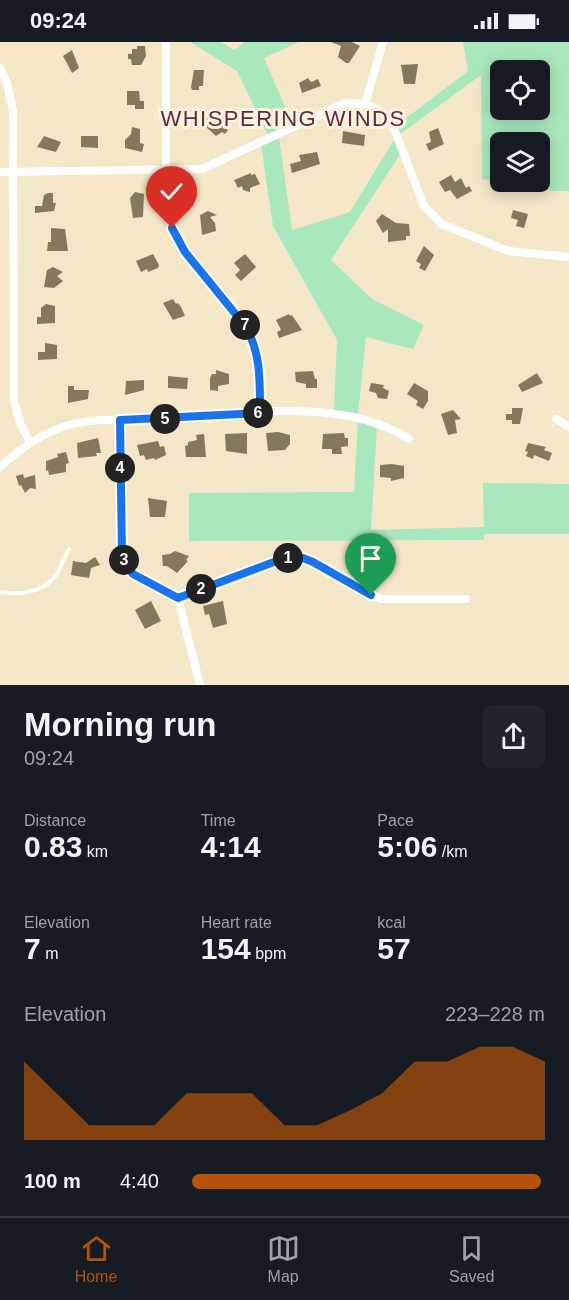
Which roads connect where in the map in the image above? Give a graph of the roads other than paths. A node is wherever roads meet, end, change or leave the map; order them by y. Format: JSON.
{"nodes":[{"id":1,"x":166,"y":42,"type":"edge"},
{"id":2,"x":384,"y":42,"type":"edge"},
{"id":3,"x":0,"y":68,"type":"edge"},
{"id":4,"x":365,"y":104,"type":"junction"},
{"id":5,"x":166,"y":171,"type":"junction"},
{"id":6,"x":0,"y":172,"type":"edge"},
{"id":7,"x":13,"y":172,"type":"junction"},
{"id":8,"x":569,"y":257,"type":"edge"},
{"id":9,"x":260,"y":413,"type":"junction"},
{"id":10,"x":556,"y":419,"type":"dead end"},
{"id":11,"x":120,"y":420,"type":"junction"},
{"id":12,"x":569,"y":427,"type":"edge"},
{"id":13,"x":409,"y":439,"type":"dead end"},
{"id":14,"x":30,"y":442,"type":"junction"},
{"id":15,"x":0,"y":467,"type":"edge"},
{"id":16,"x":69,"y":549,"type":"dead end"},
{"id":17,"x":0,"y":592,"type":"edge"},
{"id":18,"x":178,"y":598,"type":"junction"},
{"id":19,"x":466,"y":600,"type":"dead end"},
{"id":20,"x":200,"y":685,"type":"edge"}],
"edges":[{"from":1,"to":5,"type":"street"},
{"from":2,"to":4,"type":"street"},
{"from":3,"to":7,"type":"street"},
{"from":4,"to":5,"type":"street"},
{"from":4,"to":8,"type":"street"},
{"from":5,"to":7,"type":"street"},
{"from":5,"to":9,"type":"street"},
{"from":6,"to":7,"type":"street"},
{"from":7,"to":14,"type":"street"},
{"from":9,"to":11,"type":"street"},
{"from":9,"to":13,"type":"street"},
{"from":10,"to":12,"type":"street"},
{"from":11,"to":14,"type":"street"},
{"from":11,"to":18,"type":"street"},
{"from":14,"to":15,"type":"street"},
{"from":16,"to":17,"type":"lane"},
{"from":18,"to":19,"type":"street"},
{"from":18,"to":20,"type":"street"}]}
